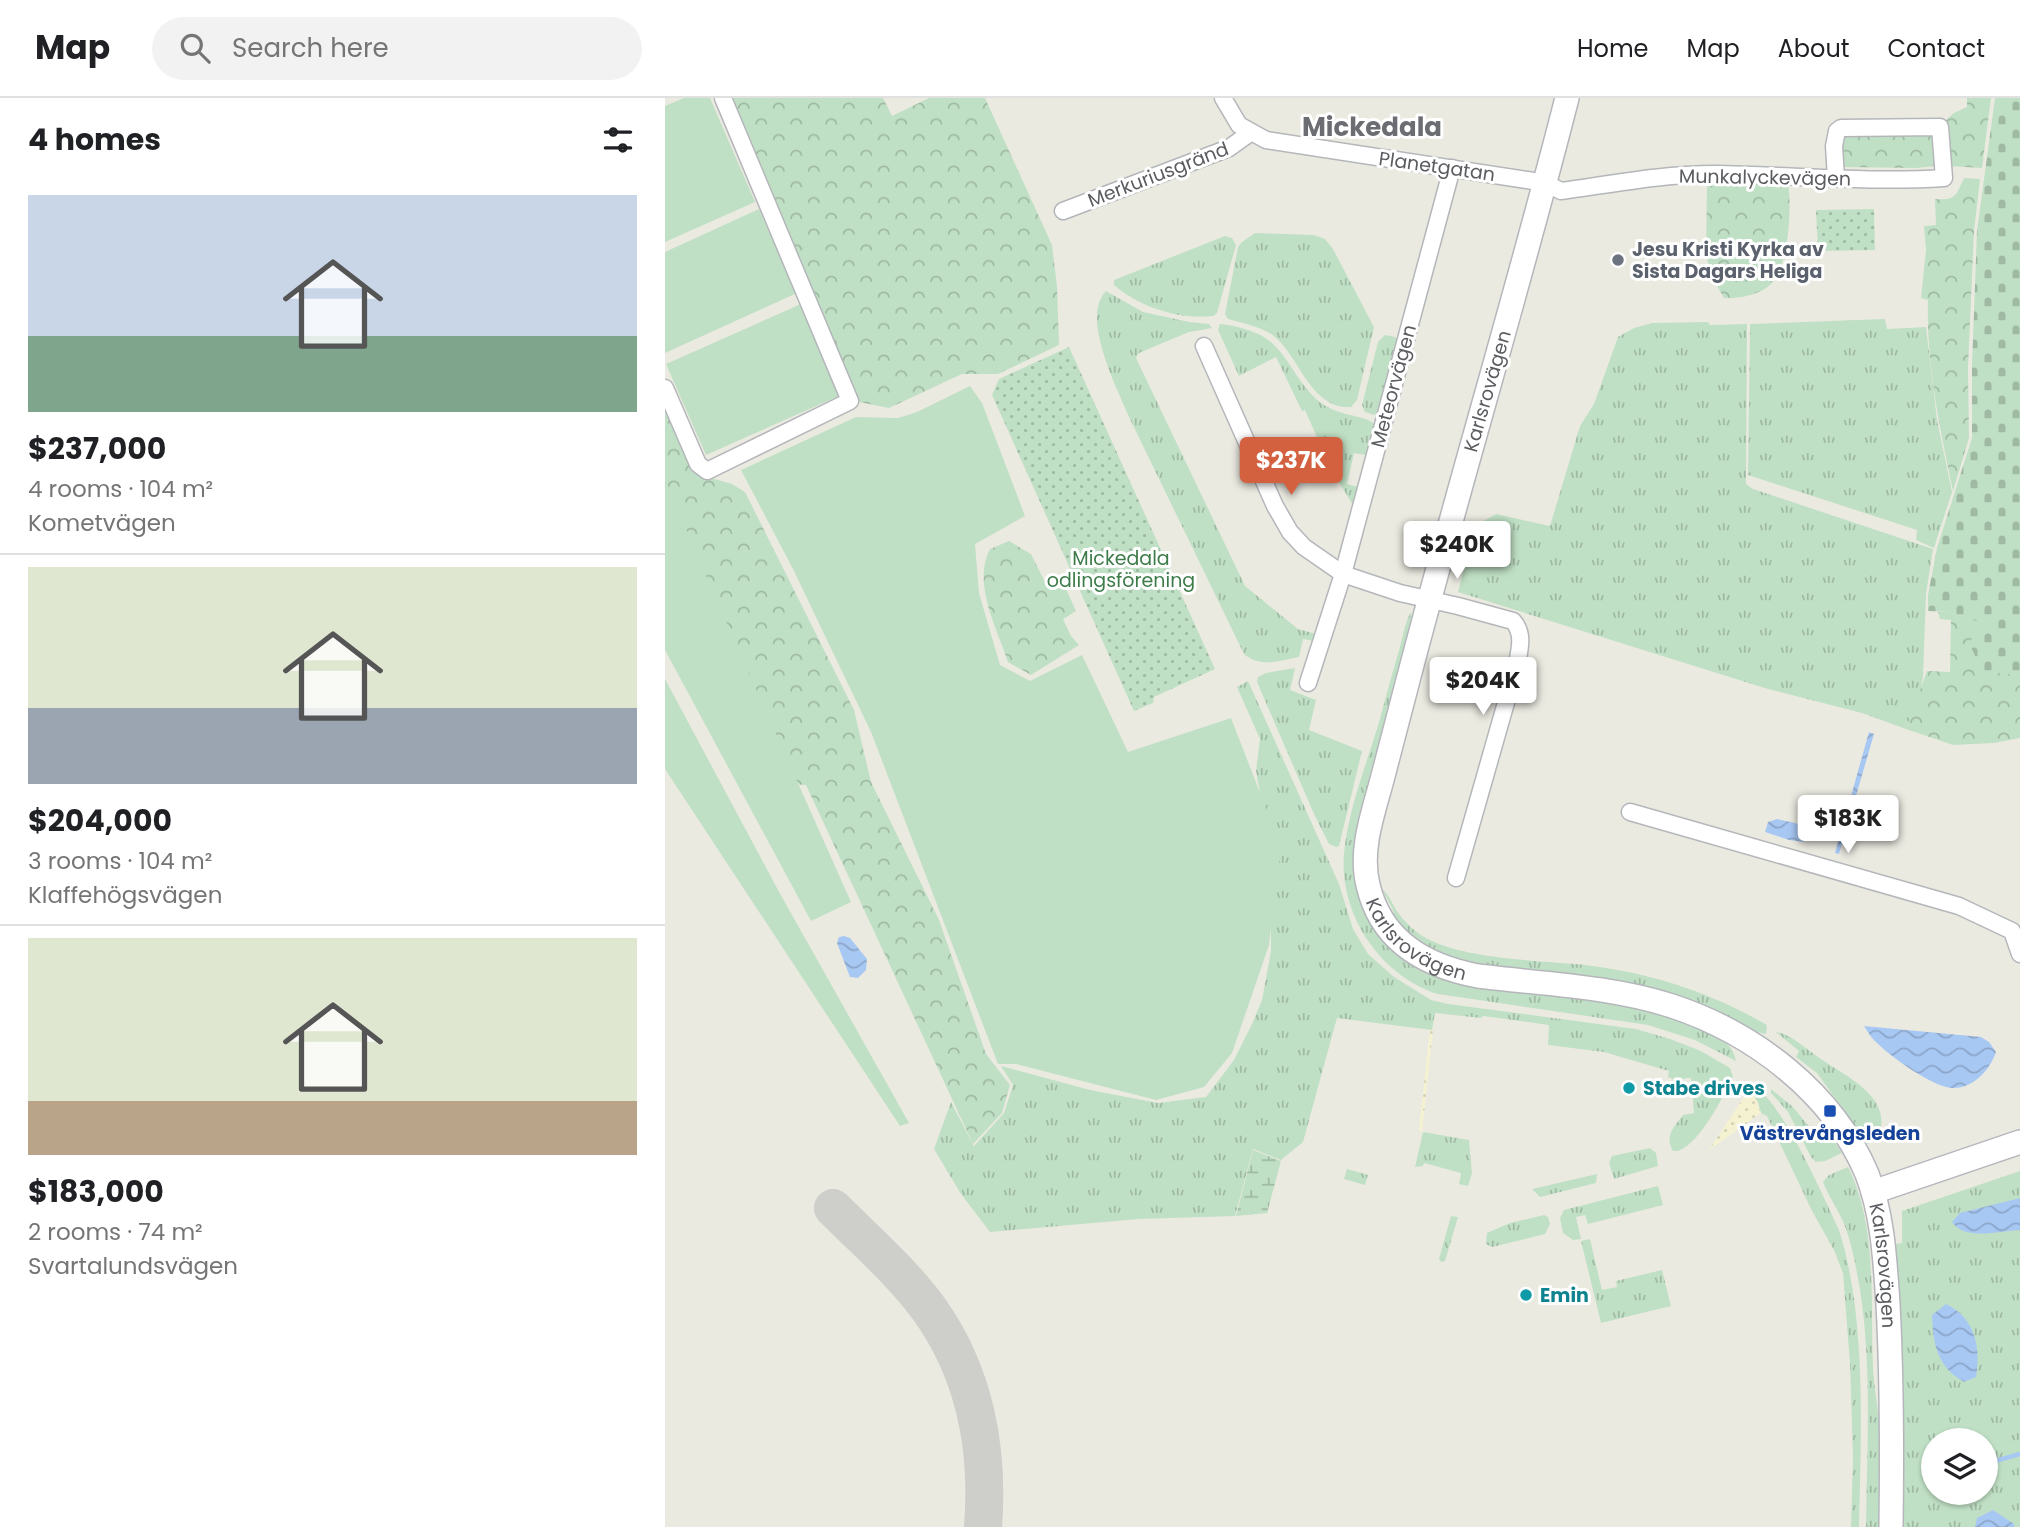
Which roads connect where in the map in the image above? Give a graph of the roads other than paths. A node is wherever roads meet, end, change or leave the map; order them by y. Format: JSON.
{"nodes":[{"id":1,"x":723,"y":98,"type":"edge"},
{"id":2,"x":1223,"y":98,"type":"edge"},
{"id":3,"x":1567,"y":98,"type":"edge"},
{"id":4,"x":1250,"y":133,"type":"junction"},
{"id":5,"x":1452,"y":168,"type":"junction"},
{"id":6,"x":1836,"y":178,"type":"junction"},
{"id":7,"x":1545,"y":183,"type":"junction"},
{"id":8,"x":1063,"y":211,"type":"dead end"},
{"id":9,"x":1204,"y":346,"type":"dead end"},
{"id":10,"x":665,"y":388,"type":"edge"},
{"id":11,"x":1343,"y":574,"type":"junction"},
{"id":12,"x":1429,"y":599,"type":"junction"},
{"id":13,"x":1308,"y":683,"type":"dead end"},
{"id":14,"x":1630,"y":812,"type":"dead end"},
{"id":15,"x":1456,"y":878,"type":"dead end"},
{"id":16,"x":2020,"y":954,"type":"edge"},
{"id":17,"x":2020,"y":1142,"type":"edge"},
{"id":18,"x":1873,"y":1192,"type":"junction"},
{"id":19,"x":1891,"y":1527,"type":"edge"}],
"edges":[{"from":1,"to":10,"type":"street"},
{"from":2,"to":4,"type":"street"},
{"from":3,"to":7,"type":"street","name":"Karlsrovägen"},
{"from":4,"to":5,"type":"street","name":"Planetgatan"},
{"from":4,"to":8,"type":"street","name":"Merkuriusgränd"},
{"from":5,"to":7,"type":"street","name":"Planetgatan"},
{"from":5,"to":11,"type":"street","name":"Meteorvägen"},
{"from":6,"to":6,"type":"street","name":"Munkalyckevägen"},
{"from":6,"to":7,"type":"street","name":"Munkalyckevägen"},
{"from":7,"to":12,"type":"street","name":"Karlsrovägen"},
{"from":9,"to":11,"type":"street"},
{"from":11,"to":12,"type":"street"},
{"from":11,"to":13,"type":"street","name":"Meteorvägen"},
{"from":12,"to":15,"type":"street"},
{"from":12,"to":18,"type":"street","name":"Karlsrovägen"},
{"from":14,"to":16,"type":"street"},
{"from":17,"to":18,"type":"street"},
{"from":18,"to":19,"type":"street","name":"Karlsrovägen"}]}
